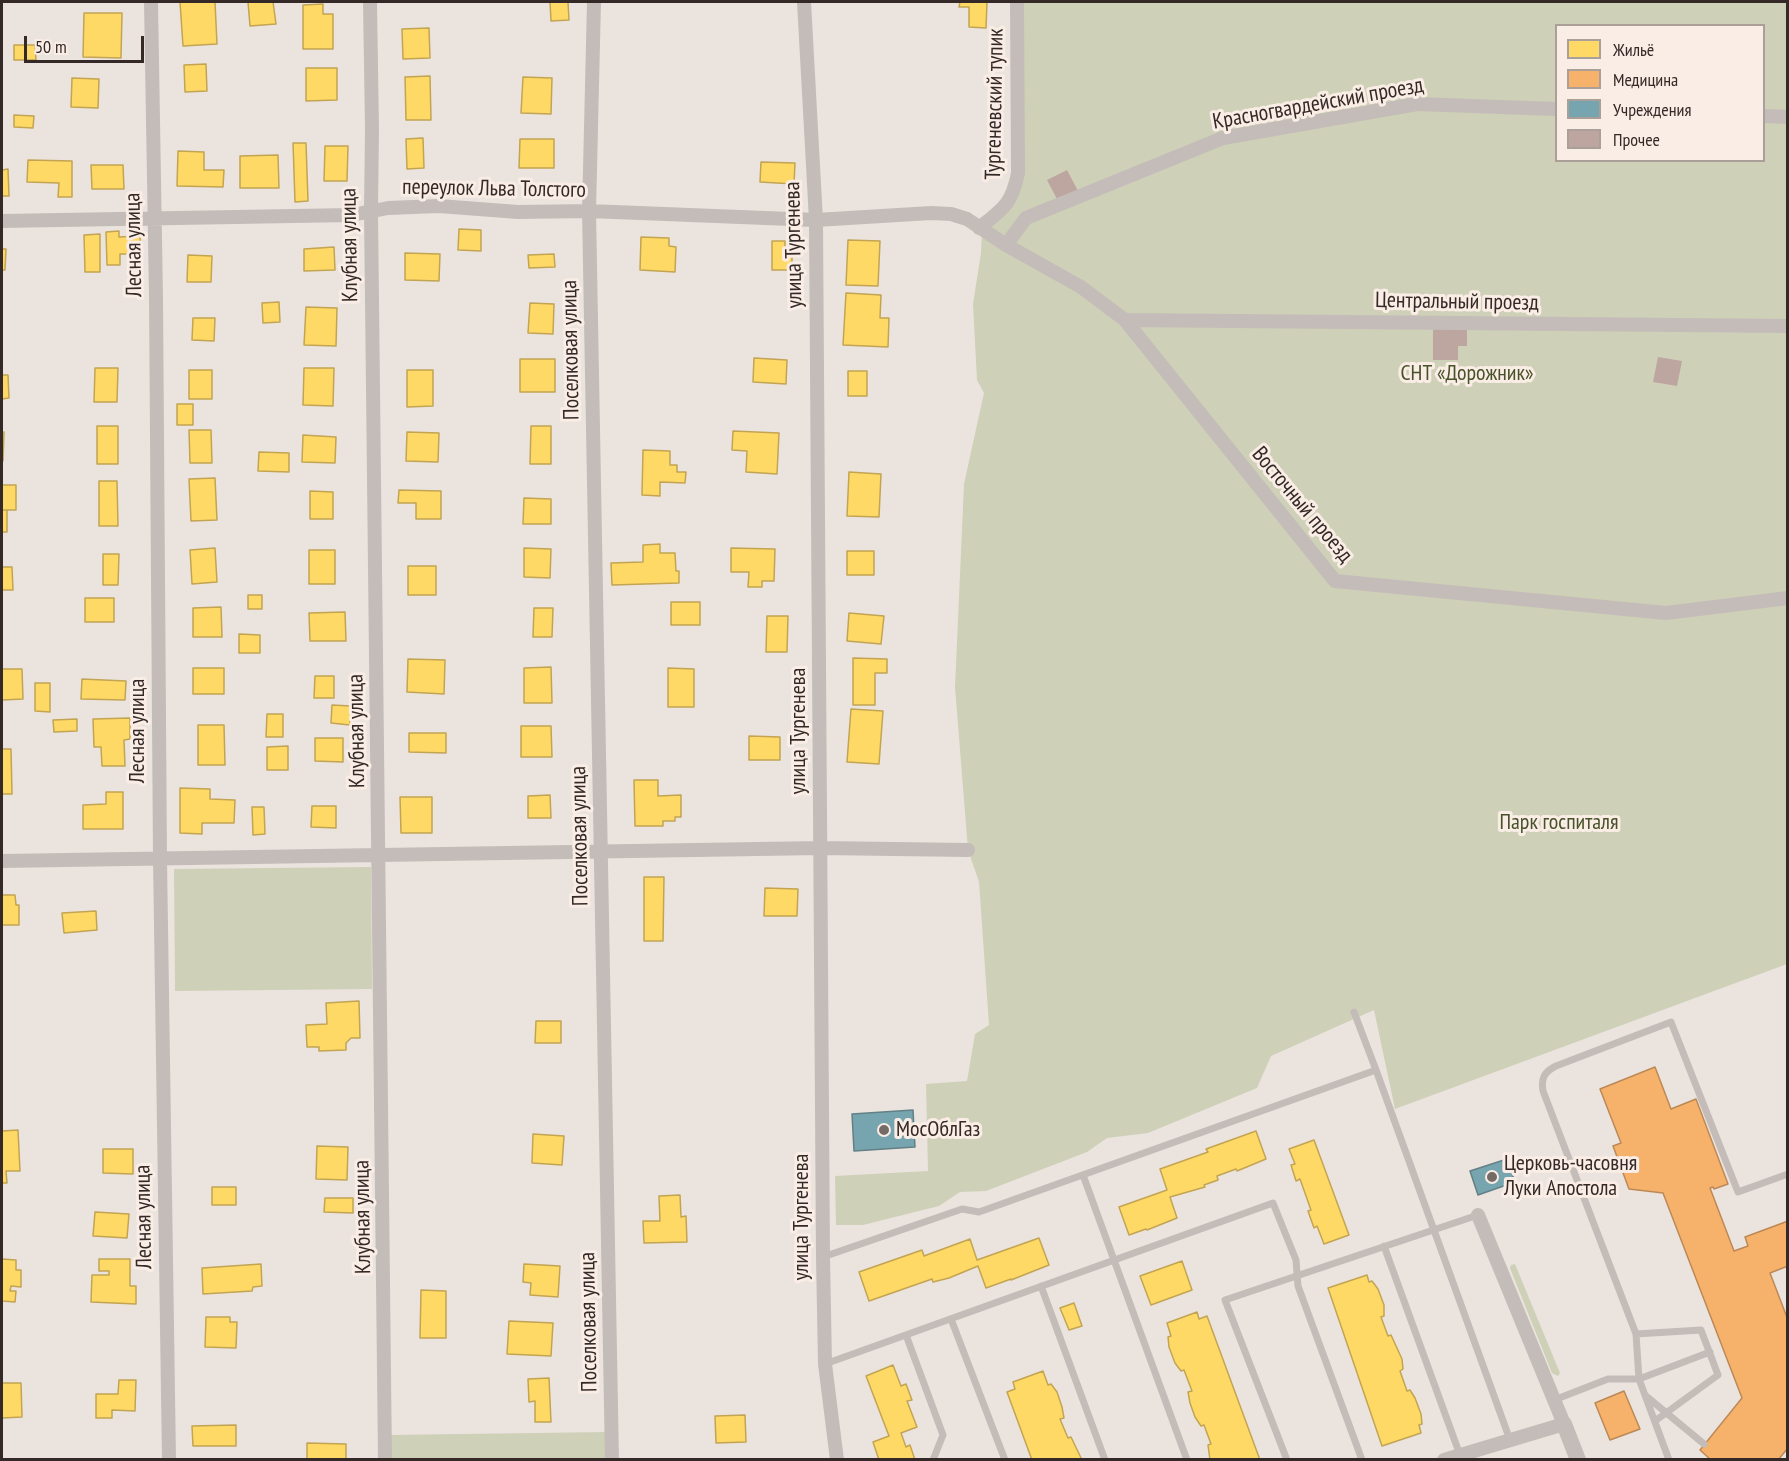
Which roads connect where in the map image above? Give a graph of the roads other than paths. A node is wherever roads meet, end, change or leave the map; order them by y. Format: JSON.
{"nodes":[{"id":1,"x":151,"y":2,"type":"edge"},
{"id":2,"x":370,"y":2,"type":"edge"},
{"id":3,"x":594,"y":2,"type":"edge"},
{"id":4,"x":804,"y":2,"type":"edge"},
{"id":5,"x":1017,"y":2,"type":"edge"},
{"id":6,"x":1555,"y":109,"type":"edge"},
{"id":7,"x":1765,"y":116,"type":"edge"},
{"id":8,"x":1788,"y":117,"type":"edge"},
{"id":9,"x":371,"y":211,"type":"junction"},
{"id":10,"x":589,"y":211,"type":"junction"},
{"id":11,"x":155,"y":218,"type":"junction"},
{"id":12,"x":816,"y":220,"type":"junction"},
{"id":13,"x":2,"y":221,"type":"edge"},
{"id":14,"x":980,"y":228,"type":"junction"},
{"id":15,"x":1006,"y":244,"type":"junction"},
{"id":16,"x":1125,"y":320,"type":"junction"},
{"id":17,"x":1788,"y":327,"type":"edge"},
{"id":18,"x":1788,"y":598,"type":"edge"},
{"id":19,"x":821,"y":848,"type":"junction"},
{"id":20,"x":968,"y":850,"type":"dead end"},
{"id":21,"x":601,"y":852,"type":"junction"},
{"id":22,"x":379,"y":855,"type":"junction"},
{"id":23,"x":160,"y":859,"type":"junction"},
{"id":24,"x":2,"y":861,"type":"edge"},
{"id":25,"x":1354,"y":1012,"type":"dead end"},
{"id":26,"x":1376,"y":1070,"type":"junction"},
{"id":27,"x":1788,"y":1174,"type":"edge"},
{"id":28,"x":1083,"y":1175,"type":"junction"},
{"id":29,"x":1478,"y":1215,"type":"joint"},
{"id":30,"x":1434,"y":1230,"type":"junction"},
{"id":31,"x":1384,"y":1246,"type":"junction"},
{"id":32,"x":823,"y":1257,"type":"junction"},
{"id":33,"x":1114,"y":1260,"type":"junction"},
{"id":34,"x":1297,"y":1276,"type":"junction"},
{"id":35,"x":1041,"y":1286,"type":"junction"},
{"id":36,"x":951,"y":1318,"type":"junction"},
{"id":37,"x":1635,"y":1334,"type":"junction"},
{"id":38,"x":906,"y":1335,"type":"junction"},
{"id":39,"x":1710,"y":1352,"type":"junction"},
{"id":40,"x":825,"y":1364,"type":"junction"},
{"id":41,"x":1639,"y":1379,"type":"junction"},
{"id":42,"x":1645,"y":1395,"type":"junction"},
{"id":43,"x":1554,"y":1400,"type":"junction"},
{"id":44,"x":1666,"y":1413,"type":"junction"},
{"id":45,"x":1655,"y":1421,"type":"junction"},
{"id":46,"x":1564,"y":1424,"type":"junction"},
{"id":47,"x":1510,"y":1440,"type":"junction"},
{"id":48,"x":1704,"y":1444,"type":"dead end"},
{"id":49,"x":1460,"y":1455,"type":"junction"},
{"id":50,"x":169,"y":1460,"type":"edge"},
{"id":51,"x":385,"y":1460,"type":"edge"},
{"id":52,"x":612,"y":1460,"type":"edge"},
{"id":53,"x":837,"y":1460,"type":"edge"},
{"id":54,"x":933,"y":1460,"type":"edge"},
{"id":55,"x":1005,"y":1460,"type":"edge"},
{"id":56,"x":1105,"y":1460,"type":"edge"},
{"id":57,"x":1187,"y":1460,"type":"edge"},
{"id":58,"x":1287,"y":1460,"type":"edge"},
{"id":59,"x":1362,"y":1460,"type":"edge"},
{"id":60,"x":1444,"y":1460,"type":"edge"},
{"id":61,"x":1578,"y":1460,"type":"edge"},
{"id":62,"x":1669,"y":1460,"type":"edge"}],
"edges":[{"from":1,"to":11,"type":"street","name":"Лесная улица"},
{"from":2,"to":9,"type":"street","name":"Клубная улица"},
{"from":3,"to":10,"type":"street","name":"Поселковая улица"},
{"from":4,"to":12,"type":"street","name":"улица Тургенева"},
{"from":5,"to":14,"type":"street","name":"Тургеневский тупик"},
{"from":6,"to":15,"type":"street","name":"Красногвардейский проезд"},
{"from":7,"to":8,"type":"street"},
{"from":9,"to":10,"type":"street","name":"переулок Льва Толстого"},
{"from":9,"to":11,"type":"street","name":"переулок Льва Толстого"},
{"from":9,"to":22,"type":"street","name":"Клубная улица"},
{"from":10,"to":12,"type":"street","name":"переулок Льва Толстого"},
{"from":10,"to":21,"type":"street","name":"Поселковая улица"},
{"from":11,"to":13,"type":"street","name":"переулок Льва Толстого"},
{"from":11,"to":23,"type":"street","name":"Лесная улица"},
{"from":12,"to":14,"type":"street","name":"переулок Льва Толстого"},
{"from":12,"to":19,"type":"street","name":"улица Тургенева"},
{"from":14,"to":15,"type":"street","name":"Восточный проезд"},
{"from":15,"to":16,"type":"street","name":"Восточный проезд"},
{"from":16,"to":17,"type":"street","name":"Центральный проезд"},
{"from":16,"to":18,"type":"street","name":"Восточный проезд"},
{"from":19,"to":20,"type":"street"},
{"from":19,"to":21,"type":"street"},
{"from":19,"to":32,"type":"street","name":"улица Тургенева"},
{"from":21,"to":22,"type":"street"},
{"from":21,"to":52,"type":"street","name":"Поселковая улица"},
{"from":22,"to":23,"type":"street"},
{"from":22,"to":51,"type":"street","name":"Клубная улица"},
{"from":23,"to":24,"type":"street"},
{"from":23,"to":50,"type":"street","name":"Лесная улица"},
{"from":25,"to":26,"type":"lane"},
{"from":26,"to":28,"type":"lane"},
{"from":26,"to":30,"type":"lane"},
{"from":27,"to":37,"type":"lane"},
{"from":28,"to":32,"type":"lane"},
{"from":28,"to":33,"type":"lane"},
{"from":29,"to":30,"type":"lane"},
{"from":29,"to":43,"type":"street"},
{"from":30,"to":31,"type":"lane"},
{"from":30,"to":47,"type":"lane"},
{"from":31,"to":34,"type":"lane"},
{"from":31,"to":49,"type":"lane"},
{"from":32,"to":40,"type":"street","name":"улица Тургенева"},
{"from":33,"to":34,"type":"lane"},
{"from":33,"to":35,"type":"lane"},
{"from":33,"to":57,"type":"lane"},
{"from":34,"to":58,"type":"lane"},
{"from":34,"to":59,"type":"lane"},
{"from":35,"to":36,"type":"lane"},
{"from":35,"to":56,"type":"lane"},
{"from":36,"to":38,"type":"lane"},
{"from":36,"to":55,"type":"lane"},
{"from":37,"to":39,"type":"lane"},
{"from":37,"to":41,"type":"lane"},
{"from":38,"to":40,"type":"lane"},
{"from":38,"to":54,"type":"lane"},
{"from":39,"to":41,"type":"lane"},
{"from":39,"to":44,"type":"lane"},
{"from":40,"to":53,"type":"street","name":"улица Тургенева"},
{"from":41,"to":42,"type":"lane"},
{"from":41,"to":43,"type":"lane"},
{"from":42,"to":44,"type":"lane"},
{"from":42,"to":45,"type":"lane"},
{"from":43,"to":46,"type":"street"},
{"from":44,"to":45,"type":"lane"},
{"from":44,"to":48,"type":"lane"},
{"from":45,"to":62,"type":"lane"},
{"from":46,"to":47,"type":"street"},
{"from":46,"to":61,"type":"street"},
{"from":47,"to":49,"type":"street"},
{"from":49,"to":60,"type":"street"}]}
